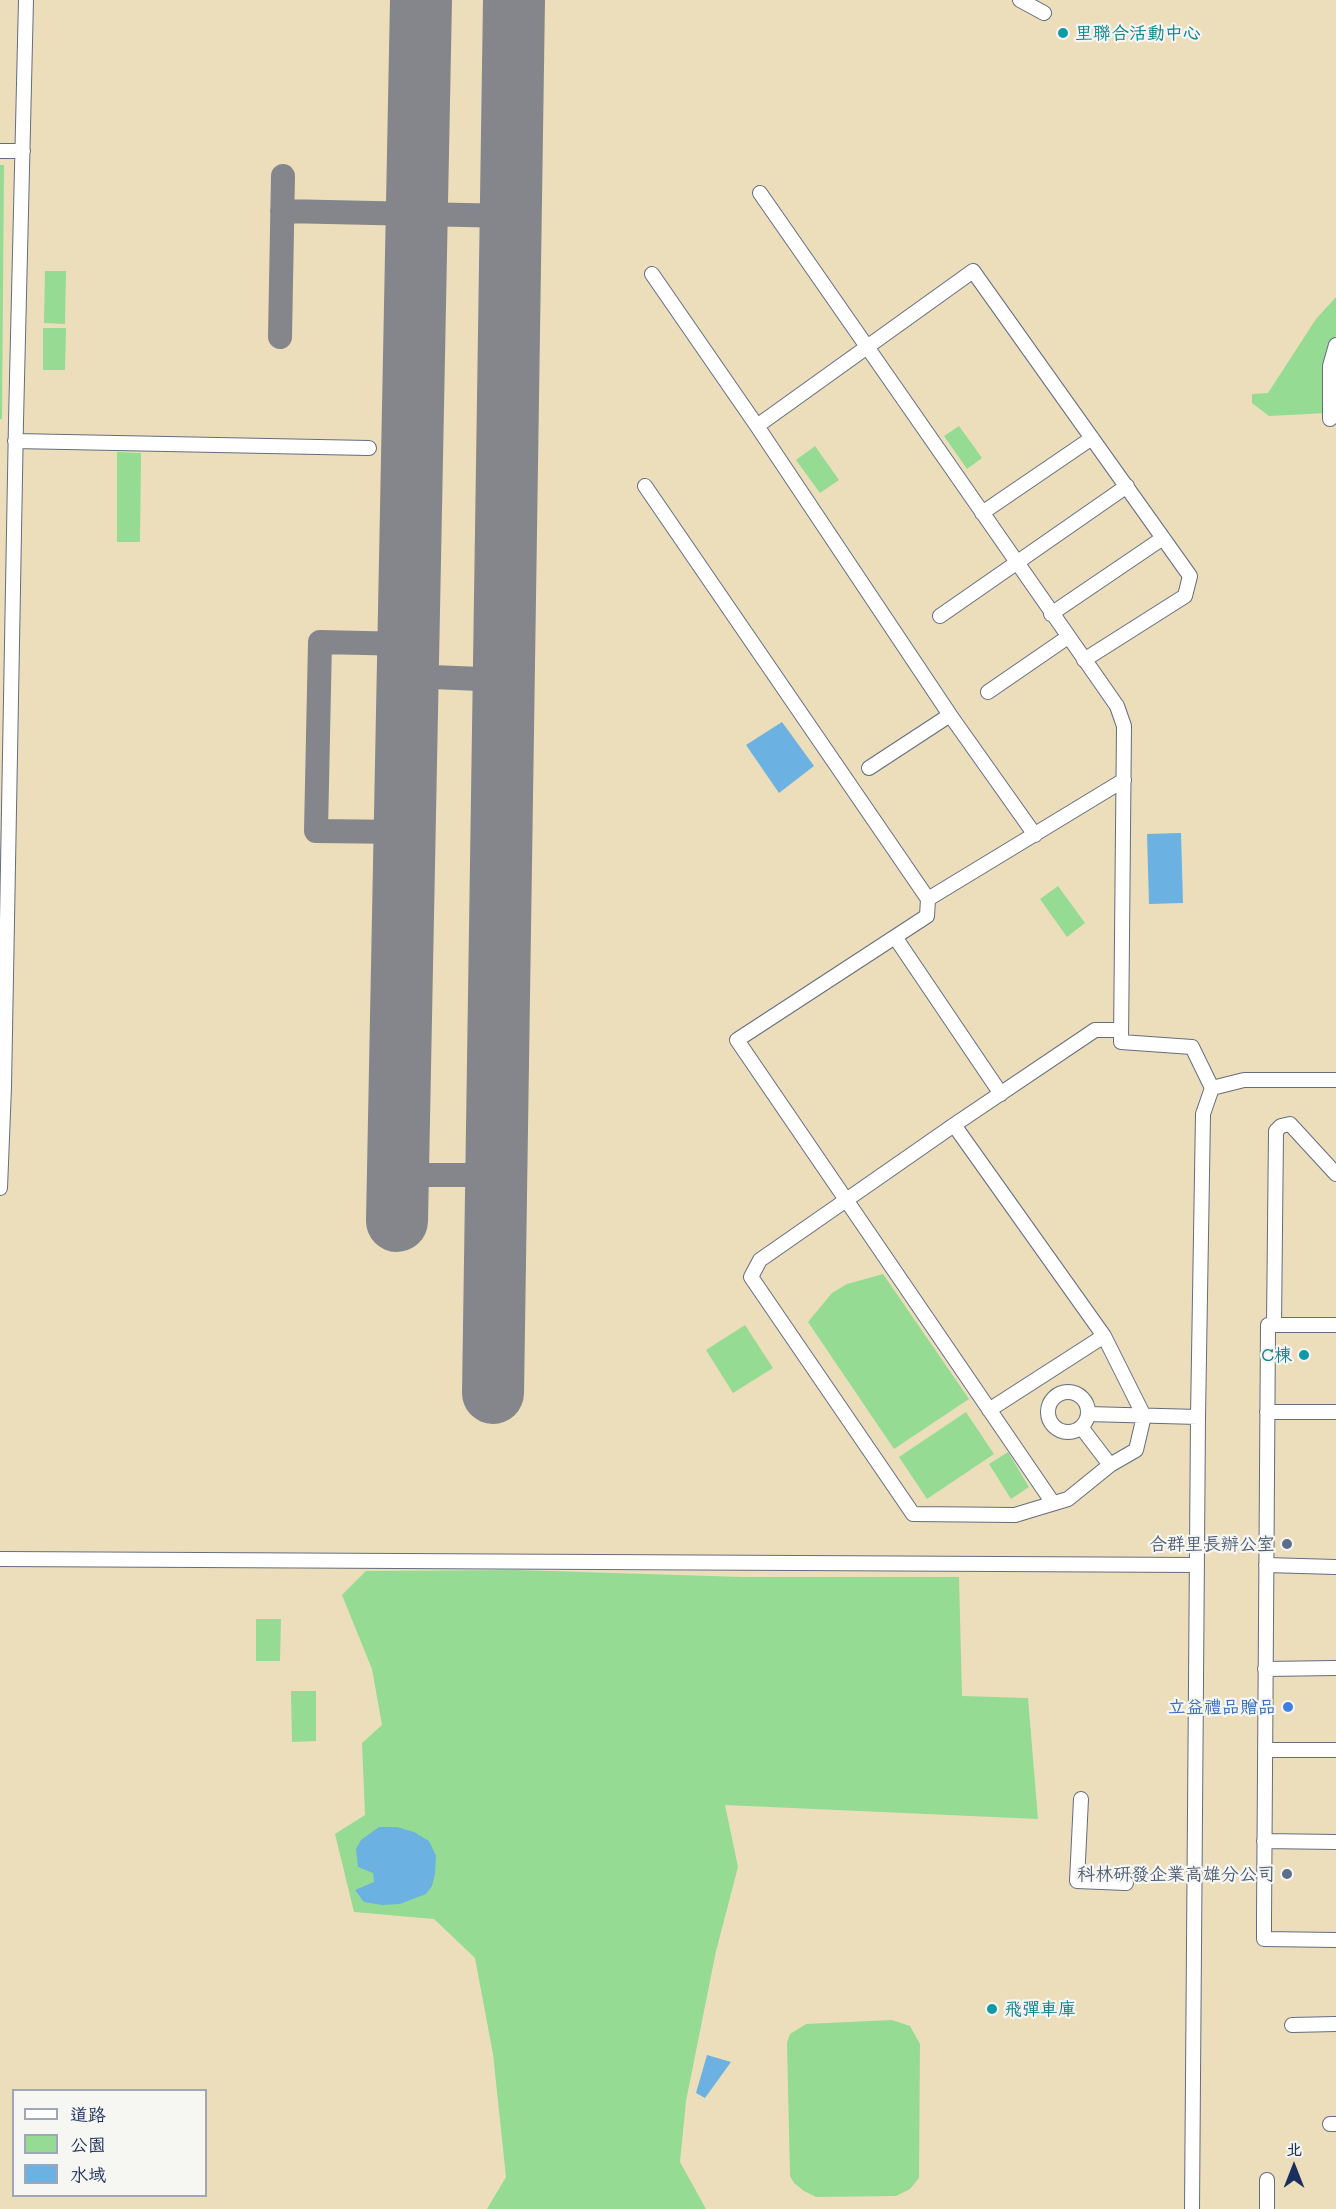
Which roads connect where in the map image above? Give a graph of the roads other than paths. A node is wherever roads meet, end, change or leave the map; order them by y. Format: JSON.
{"nodes":[{"id":1,"x":26,"y":0,"type":"edge"},
{"id":2,"x":1020,"y":0,"type":"edge"},
{"id":3,"x":1044,"y":13,"type":"dead end"},
{"id":4,"x":0,"y":151,"type":"edge"},
{"id":5,"x":23,"y":151,"type":"junction"},
{"id":6,"x":760,"y":193,"type":"dead end"},
{"id":7,"x":652,"y":274,"type":"dead end"},
{"id":8,"x":1336,"y":345,"type":"edge"},
{"id":9,"x":867,"y":347,"type":"junction"},
{"id":10,"x":1329,"y":419,"type":"dead end"},
{"id":11,"x":757,"y":426,"type":"junction"},
{"id":12,"x":1092,"y":438,"type":"junction"},
{"id":13,"x":15,"y":441,"type":"junction"},
{"id":14,"x":369,"y":448,"type":"dead end"},
{"id":15,"x":645,"y":486,"type":"dead end"},
{"id":16,"x":1127,"y":486,"type":"junction"},
{"id":17,"x":982,"y":513,"type":"junction"},
{"id":18,"x":1163,"y":538,"type":"junction"},
{"id":19,"x":1017,"y":563,"type":"junction"},
{"id":20,"x":1051,"y":614,"type":"junction"},
{"id":21,"x":940,"y":616,"type":"dead end"},
{"id":22,"x":1068,"y":637,"type":"junction"},
{"id":23,"x":1084,"y":660,"type":"junction"},
{"id":24,"x":988,"y":692,"type":"dead end"},
{"id":25,"x":950,"y":715,"type":"junction"},
{"id":26,"x":869,"y":768,"type":"dead end"},
{"id":27,"x":1124,"y":780,"type":"junction"},
{"id":28,"x":1035,"y":835,"type":"junction"},
{"id":29,"x":928,"y":900,"type":"junction"},
{"id":30,"x":895,"y":937,"type":"junction"},
{"id":31,"x":1121,"y":1030,"type":"junction"},
{"id":32,"x":1336,"y":1080,"type":"edge"},
{"id":33,"x":2,"y":1087,"type":"edge"},
{"id":34,"x":1212,"y":1088,"type":"junction"},
{"id":35,"x":1000,"y":1094,"type":"junction"},
{"id":36,"x":954,"y":1125,"type":"junction"},
{"id":37,"x":1336,"y":1174,"type":"edge"},
{"id":38,"x":0,"y":1188,"type":"edge"},
{"id":39,"x":847,"y":1201,"type":"junction"},
{"id":40,"x":1271,"y":1325,"type":"junction"},
{"id":41,"x":1336,"y":1325,"type":"edge"},
{"id":42,"x":1104,"y":1336,"type":"junction"},
{"id":43,"x":1041,"y":1376,"type":"junction"},
{"id":44,"x":1055,"y":1397,"type":"junction"},
{"id":45,"x":989,"y":1410,"type":"junction"},
{"id":46,"x":1267,"y":1412,"type":"junction"},
{"id":47,"x":1336,"y":1412,"type":"edge"},
{"id":48,"x":1088,"y":1414,"type":"junction"},
{"id":49,"x":1144,"y":1416,"type":"junction"},
{"id":50,"x":1198,"y":1417,"type":"junction"},
{"id":51,"x":1081,"y":1427,"type":"junction"},
{"id":52,"x":1110,"y":1465,"type":"junction"},
{"id":53,"x":1053,"y":1503,"type":"junction"},
{"id":54,"x":0,"y":1559,"type":"edge"},
{"id":55,"x":1197,"y":1565,"type":"junction"},
{"id":56,"x":1266,"y":1565,"type":"junction"},
{"id":57,"x":1336,"y":1567,"type":"edge"},
{"id":58,"x":1336,"y":1668,"type":"edge"},
{"id":59,"x":1266,"y":1669,"type":"junction"},
{"id":60,"x":1265,"y":1750,"type":"junction"},
{"id":61,"x":1336,"y":1750,"type":"edge"},
{"id":62,"x":1081,"y":1799,"type":"dead end"},
{"id":63,"x":1264,"y":1841,"type":"junction"},
{"id":64,"x":1336,"y":1842,"type":"edge"},
{"id":65,"x":1126,"y":1883,"type":"dead end"},
{"id":66,"x":1336,"y":1940,"type":"edge"},
{"id":67,"x":1292,"y":2025,"type":"dead end"},
{"id":68,"x":1336,"y":2025,"type":"edge"},
{"id":69,"x":1267,"y":2180,"type":"dead end"},
{"id":70,"x":1192,"y":2209,"type":"edge"},
{"id":71,"x":1267,"y":2209,"type":"edge"}],
"edges":[{"from":1,"to":5,"type":"street"},
{"from":2,"to":3,"type":"street"},
{"from":4,"to":5,"type":"street"},
{"from":5,"to":13,"type":"street"},
{"from":6,"to":9,"type":"street"},
{"from":7,"to":11,"type":"street"},
{"from":8,"to":10,"type":"street"},
{"from":9,"to":11,"type":"street"},
{"from":9,"to":12,"type":"street"},
{"from":9,"to":17,"type":"street"},
{"from":11,"to":25,"type":"street"},
{"from":12,"to":16,"type":"street"},
{"from":12,"to":17,"type":"street"},
{"from":13,"to":14,"type":"street"},
{"from":13,"to":33,"type":"street"},
{"from":15,"to":29,"type":"street"},
{"from":16,"to":18,"type":"street"},
{"from":16,"to":19,"type":"street"},
{"from":17,"to":19,"type":"street"},
{"from":18,"to":20,"type":"street"},
{"from":18,"to":23,"type":"street"},
{"from":19,"to":20,"type":"street"},
{"from":19,"to":21,"type":"street"},
{"from":20,"to":22,"type":"street"},
{"from":22,"to":23,"type":"street"},
{"from":22,"to":24,"type":"street"},
{"from":23,"to":27,"type":"street"},
{"from":25,"to":26,"type":"street"},
{"from":25,"to":28,"type":"street"},
{"from":27,"to":28,"type":"street"},
{"from":27,"to":31,"type":"street"},
{"from":28,"to":29,"type":"street"},
{"from":29,"to":30,"type":"street"},
{"from":30,"to":35,"type":"street"},
{"from":30,"to":39,"type":"street"},
{"from":31,"to":34,"type":"street"},
{"from":31,"to":35,"type":"street"},
{"from":32,"to":34,"type":"street"},
{"from":33,"to":38,"type":"street"},
{"from":34,"to":50,"type":"street"},
{"from":35,"to":36,"type":"street"},
{"from":36,"to":39,"type":"street"},
{"from":36,"to":42,"type":"street"},
{"from":37,"to":40,"type":"street"},
{"from":39,"to":45,"type":"street"},
{"from":39,"to":53,"type":"street"},
{"from":40,"to":41,"type":"street"},
{"from":40,"to":46,"type":"street"},
{"from":42,"to":43,"type":"street"},
{"from":42,"to":49,"type":"street"},
{"from":43,"to":44,"type":"street"},
{"from":43,"to":45,"type":"street"},
{"from":44,"to":48,"type":"street"},
{"from":44,"to":51,"type":"street"},
{"from":45,"to":53,"type":"street"},
{"from":46,"to":47,"type":"street"},
{"from":46,"to":56,"type":"street"},
{"from":48,"to":49,"type":"street"},
{"from":48,"to":51,"type":"street"},
{"from":49,"to":50,"type":"street"},
{"from":49,"to":52,"type":"street"},
{"from":50,"to":55,"type":"street"},
{"from":51,"to":52,"type":"street"},
{"from":52,"to":53,"type":"street"},
{"from":54,"to":55,"type":"street"},
{"from":55,"to":70,"type":"street"},
{"from":56,"to":57,"type":"street"},
{"from":56,"to":59,"type":"street"},
{"from":58,"to":59,"type":"street"},
{"from":59,"to":60,"type":"street"},
{"from":60,"to":61,"type":"street"},
{"from":60,"to":63,"type":"street"},
{"from":62,"to":65,"type":"street"},
{"from":63,"to":64,"type":"street"},
{"from":63,"to":66,"type":"street"},
{"from":67,"to":68,"type":"street"},
{"from":69,"to":71,"type":"street"}]}
